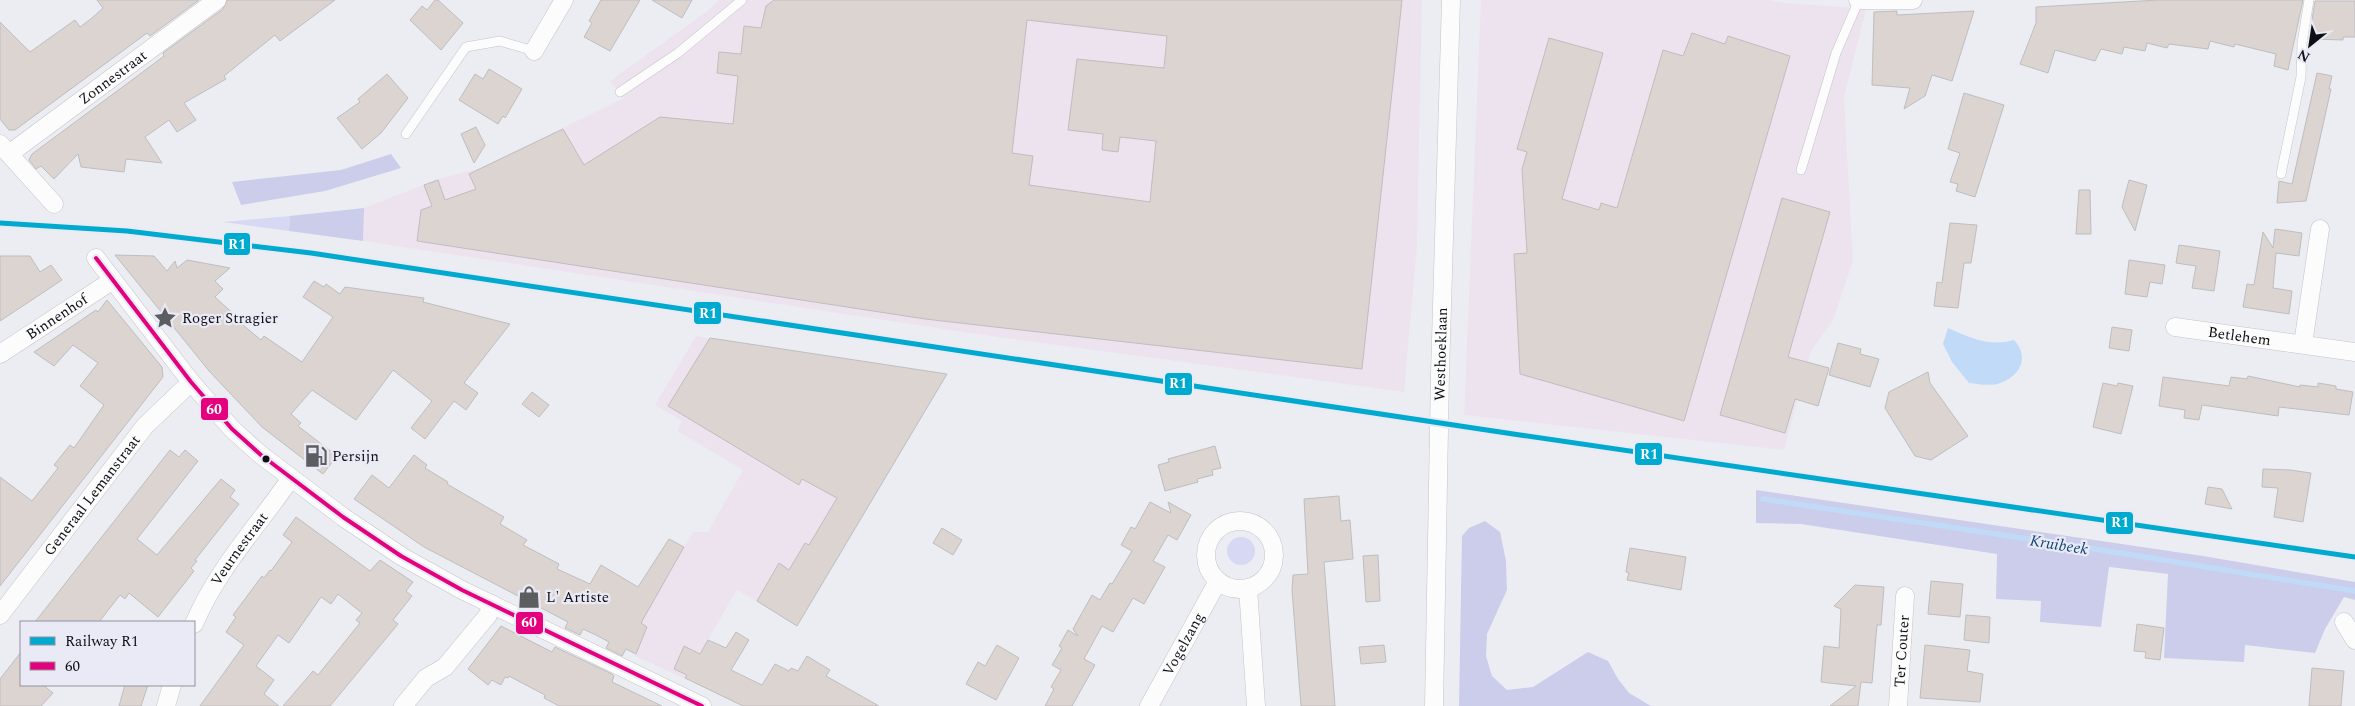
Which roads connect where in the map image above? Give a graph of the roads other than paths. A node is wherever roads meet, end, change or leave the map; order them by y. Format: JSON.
{"nodes":[{"id":1,"x":217,"y":0,"type":"edge"},
{"id":2,"x":564,"y":0,"type":"edge"},
{"id":3,"x":742,"y":0,"type":"edge"},
{"id":4,"x":1452,"y":0,"type":"edge"},
{"id":5,"x":1859,"y":0,"type":"edge"},
{"id":6,"x":1913,"y":0,"type":"edge"},
{"id":7,"x":2309,"y":0,"type":"edge"},
{"id":8,"x":534,"y":51,"type":"joint"},
{"id":9,"x":620,"y":92,"type":"dead end"},
{"id":10,"x":406,"y":134,"type":"dead end"},
{"id":11,"x":4,"y":149,"type":"edge"},
{"id":12,"x":1801,"y":170,"type":"dead end"},
{"id":13,"x":2281,"y":174,"type":"dead end"},
{"id":14,"x":54,"y":204,"type":"dead end"},
{"id":15,"x":2320,"y":229,"type":"dead end"},
{"id":16,"x":96,"y":258,"type":"dead end"},
{"id":17,"x":113,"y":280,"type":"junction"},
{"id":18,"x":2175,"y":327,"type":"dead end"},
{"id":19,"x":2303,"y":344,"type":"junction"},
{"id":20,"x":2355,"y":352,"type":"edge"},
{"id":21,"x":0,"y":354,"type":"edge"},
{"id":22,"x":191,"y":382,"type":"junction"},
{"id":23,"x":291,"y":478,"type":"junction"},
{"id":24,"x":1218,"y":581,"type":"junction"},
{"id":25,"x":1248,"y":588,"type":"junction"},
{"id":26,"x":1905,"y":596,"type":"dead end"},
{"id":27,"x":492,"y":604,"type":"junction"},
{"id":28,"x":0,"y":616,"type":"edge"},
{"id":29,"x":195,"y":622,"type":"edge"},
{"id":30,"x":2344,"y":622,"type":"dead end"},
{"id":31,"x":2355,"y":640,"type":"edge"},
{"id":32,"x":172,"y":686,"type":"edge"},
{"id":33,"x":166,"y":706,"type":"edge"},
{"id":34,"x":403,"y":706,"type":"edge"},
{"id":35,"x":702,"y":706,"type":"edge"},
{"id":36,"x":1149,"y":706,"type":"edge"},
{"id":37,"x":1256,"y":706,"type":"edge"},
{"id":38,"x":1434,"y":706,"type":"edge"},
{"id":39,"x":1898,"y":706,"type":"edge"}],
"edges":[{"from":1,"to":11,"type":"street","name":"Zonnestraat"},
{"from":2,"to":8,"type":"street"},
{"from":3,"to":9,"type":"lane"},
{"from":4,"to":38,"type":"street","name":"Westhoeklaan"},
{"from":5,"to":6,"type":"street"},
{"from":5,"to":12,"type":"lane"},
{"from":7,"to":13,"type":"lane"},
{"from":8,"to":10,"type":"lane"},
{"from":11,"to":14,"type":"street"},
{"from":15,"to":19,"type":"street"},
{"from":16,"to":17,"type":"street"},
{"from":17,"to":21,"type":"street","name":"Binnenhof"},
{"from":17,"to":22,"type":"street"},
{"from":18,"to":19,"type":"street","name":"Betlehem"},
{"from":19,"to":20,"type":"street","name":"Betlehem"},
{"from":22,"to":23,"type":"street"},
{"from":22,"to":28,"type":"street","name":"Generaal Lemanstraat"},
{"from":23,"to":27,"type":"street"},
{"from":23,"to":29,"type":"street","name":"Veurnestraat"},
{"from":24,"to":25,"type":"street"},
{"from":24,"to":25,"type":"street"},
{"from":24,"to":36,"type":"street","name":"Vogelzang"},
{"from":25,"to":37,"type":"street"},
{"from":26,"to":39,"type":"street","name":"Ter Couter"},
{"from":27,"to":34,"type":"street"},
{"from":27,"to":35,"type":"street"},
{"from":30,"to":31,"type":"street"},
{"from":32,"to":33,"type":"street"}]}
